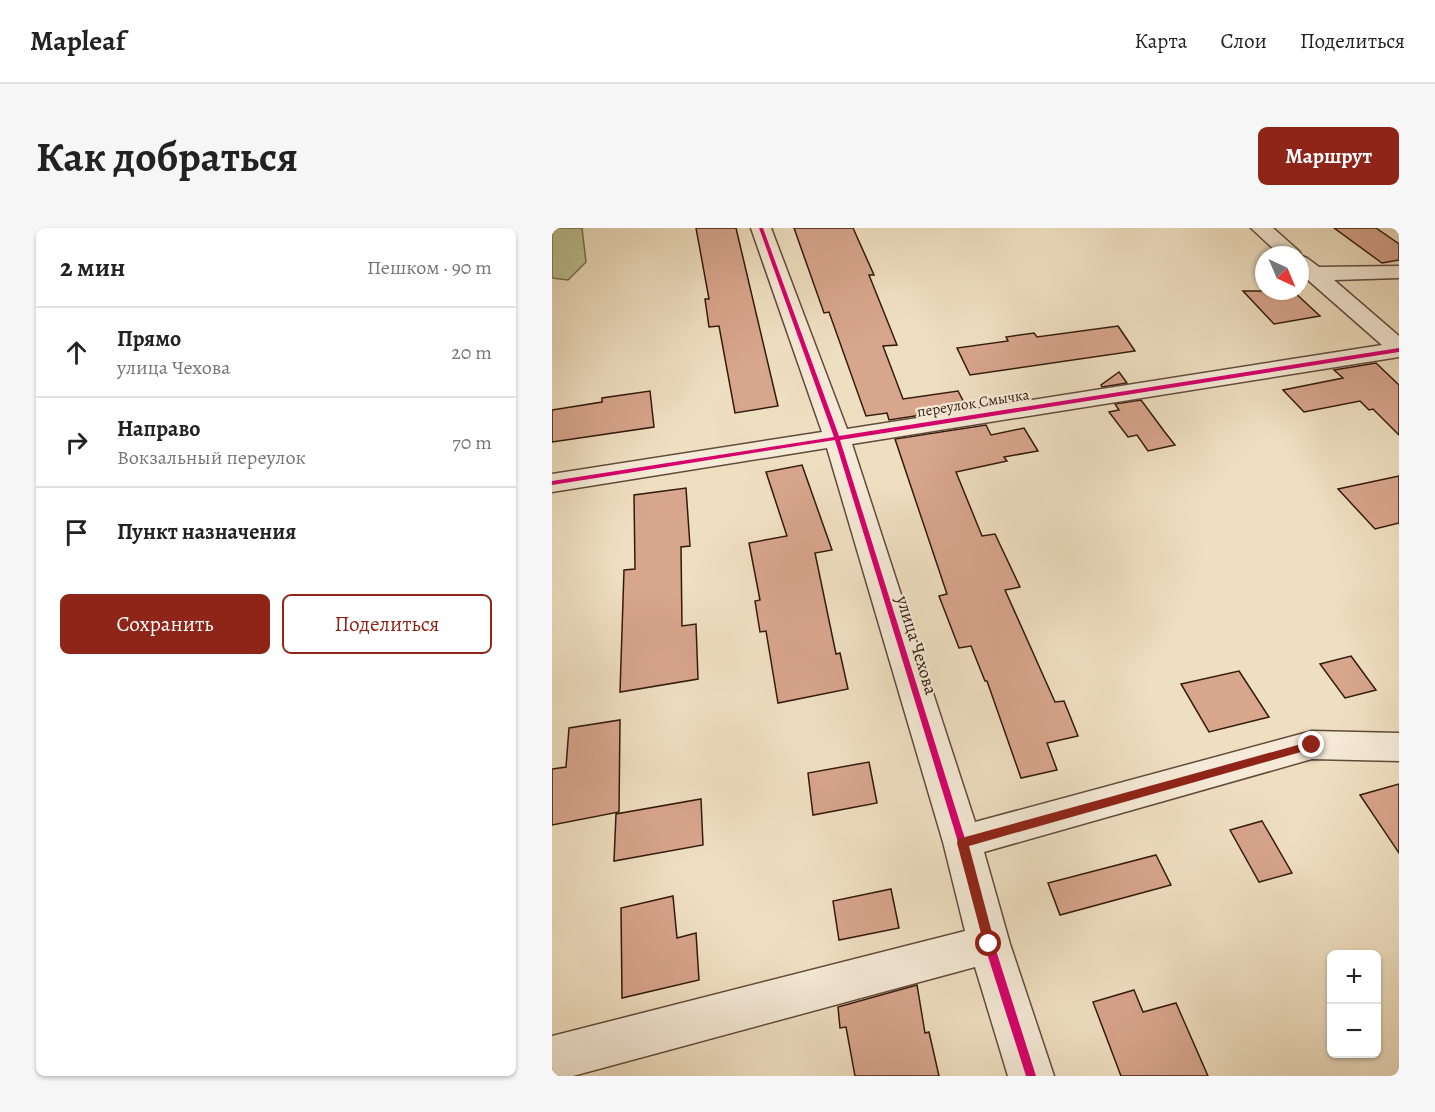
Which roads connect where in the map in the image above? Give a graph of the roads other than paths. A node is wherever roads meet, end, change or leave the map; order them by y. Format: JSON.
{"nodes":[{"id":1,"x":760,"y":228,"type":"edge"},
{"id":2,"x":1261,"y":228,"type":"edge"},
{"id":3,"x":1282,"y":246,"type":"edge"},
{"id":4,"x":1309,"y":268,"type":"edge"},
{"id":5,"x":1309,"y":270,"type":"edge"},
{"id":6,"x":1399,"y":272,"type":"edge"},
{"id":7,"x":1399,"y":349,"type":"edge"},
{"id":8,"x":837,"y":438,"type":"junction"},
{"id":9,"x":552,"y":483,"type":"edge"},
{"id":10,"x":1399,"y":747,"type":"edge"},
{"id":11,"x":962,"y":843,"type":"junction"},
{"id":12,"x":989,"y":944,"type":"junction"},
{"id":13,"x":552,"y":1059,"type":"edge"},
{"id":14,"x":1031,"y":1076,"type":"edge"}],
"edges":[{"from":1,"to":8,"type":"street","name":"улица Чехова"},
{"from":2,"to":3,"type":"street"},
{"from":4,"to":6,"type":"street"},
{"from":5,"to":7,"type":"street"},
{"from":7,"to":8,"type":"street","name":"переулок Смычка"},
{"from":8,"to":9,"type":"street","name":"переулок Смычка"},
{"from":8,"to":11,"type":"street","name":"улица Чехова"},
{"from":10,"to":11,"type":"street"},
{"from":11,"to":12,"type":"street","name":"улица Чехова"},
{"from":12,"to":13,"type":"street"},
{"from":12,"to":14,"type":"street","name":"улица Чехова"}]}
